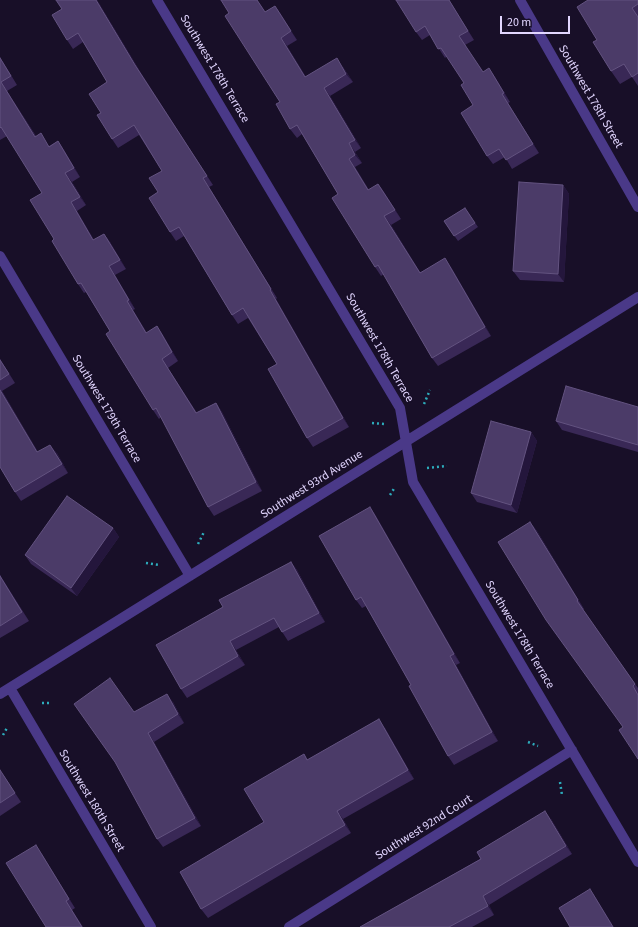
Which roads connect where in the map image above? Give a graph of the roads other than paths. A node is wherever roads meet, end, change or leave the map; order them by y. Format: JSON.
{"nodes":[{"id":1,"x":157,"y":0,"type":"edge"},
{"id":2,"x":520,"y":0,"type":"edge"},
{"id":3,"x":638,"y":207,"type":"edge"},
{"id":4,"x":0,"y":256,"type":"edge"},
{"id":5,"x":638,"y":297,"type":"edge"},
{"id":6,"x":406,"y":441,"type":"junction"},
{"id":7,"x":190,"y":576,"type":"junction"},
{"id":8,"x":10,"y":688,"type":"junction"},
{"id":9,"x":0,"y":694,"type":"edge"},
{"id":10,"x":572,"y":750,"type":"junction"},
{"id":11,"x":638,"y":862,"type":"edge"},
{"id":12,"x":150,"y":927,"type":"edge"},
{"id":13,"x":289,"y":927,"type":"edge"}],
"edges":[{"from":1,"to":6,"type":"street","name":"Southwest 178th Terrace"},
{"from":2,"to":3,"type":"street","name":"Southwest 178th Street"},
{"from":4,"to":7,"type":"street","name":"Southwest 179th Terrace"},
{"from":5,"to":6,"type":"street","name":"Southwest 93rd Avenue"},
{"from":6,"to":7,"type":"street","name":"Southwest 93rd Avenue"},
{"from":6,"to":10,"type":"street","name":"Southwest 178th Terrace"},
{"from":7,"to":8,"type":"street","name":"Southwest 93rd Avenue"},
{"from":8,"to":9,"type":"street","name":"Southwest 93rd Avenue"},
{"from":8,"to":12,"type":"street","name":"Southwest 180th Street"},
{"from":10,"to":11,"type":"street","name":"Southwest 178th Terrace"},
{"from":10,"to":13,"type":"street","name":"Southwest 92nd Court"}]}
